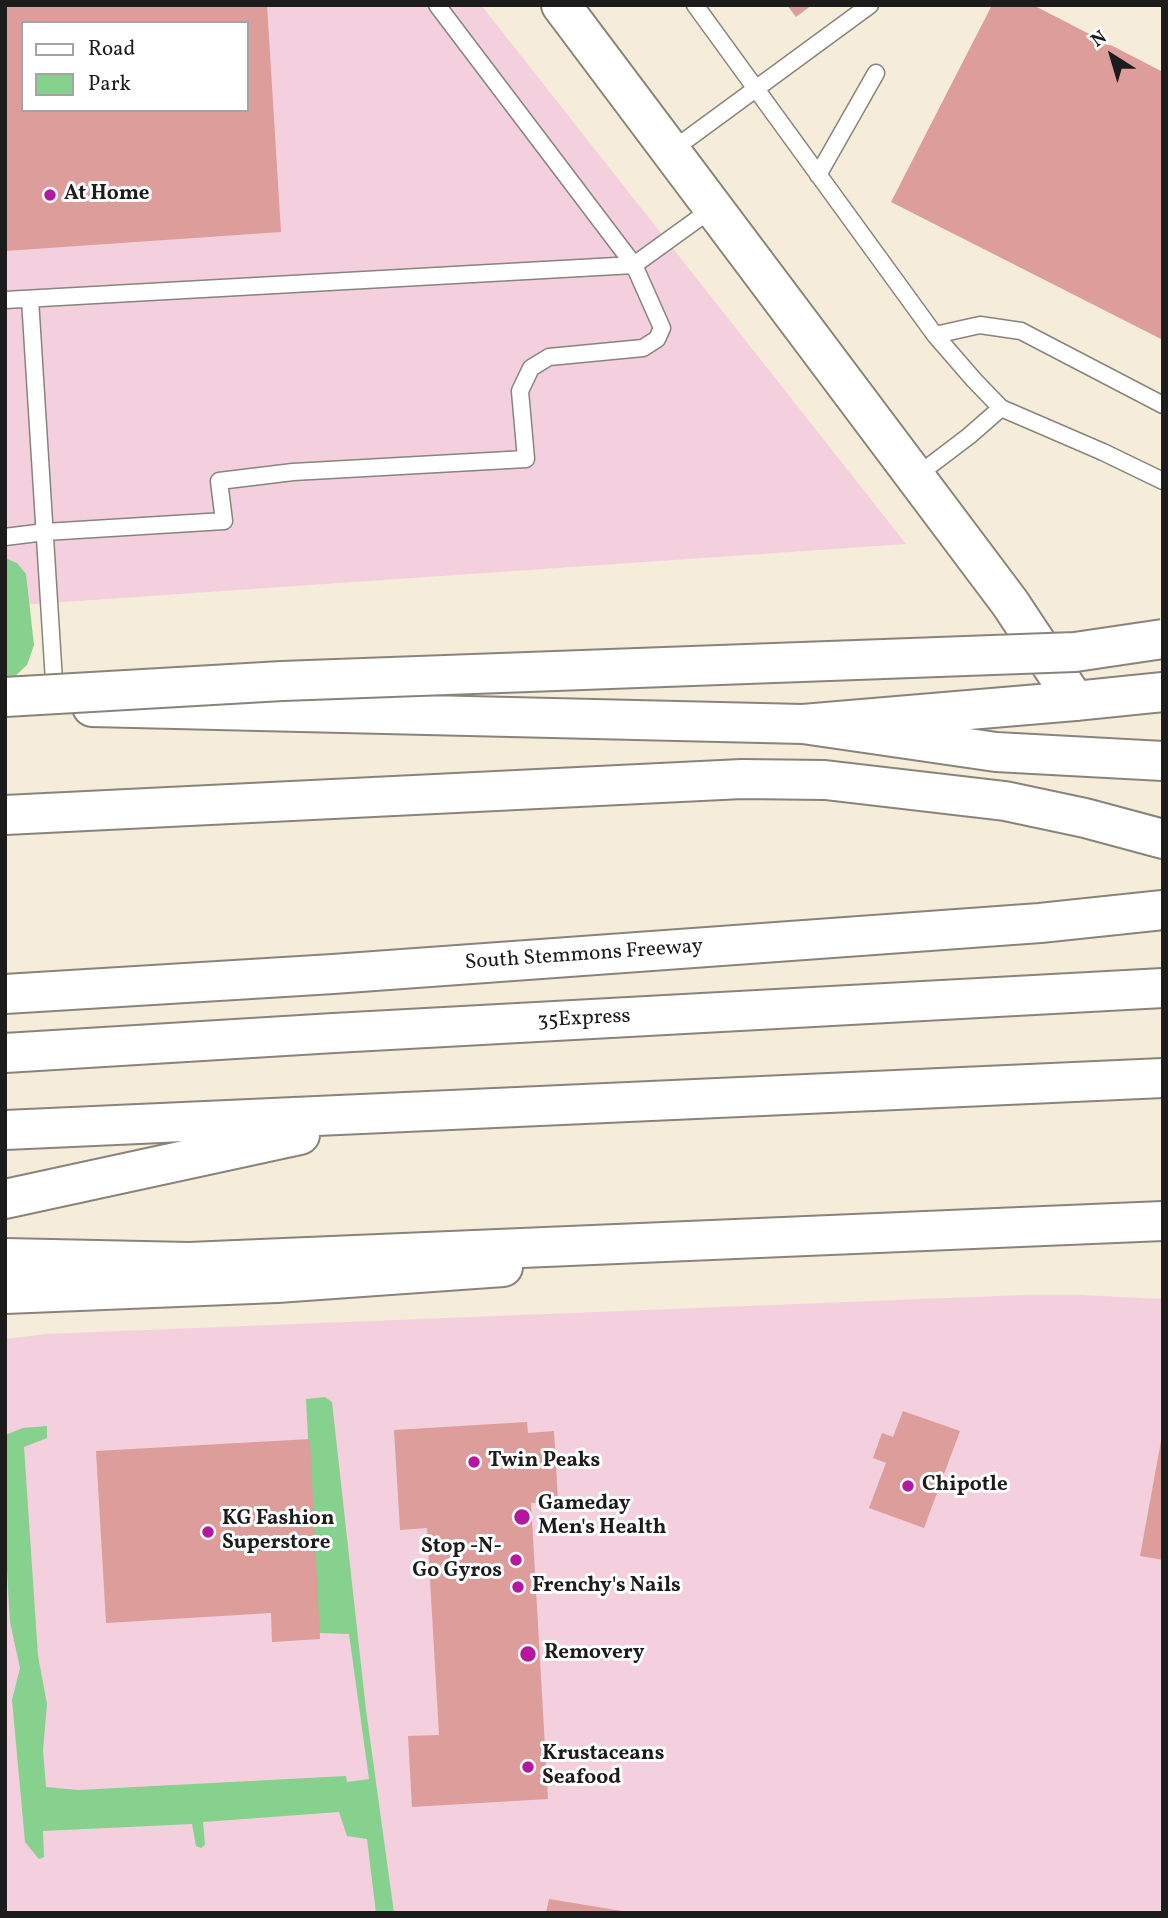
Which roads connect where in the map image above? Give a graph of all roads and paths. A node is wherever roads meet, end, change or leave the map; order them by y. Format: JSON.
{"nodes":[{"id":1,"x":437,"y":5,"type":"edge"},
{"id":2,"x":561,"y":5,"type":"edge"},
{"id":3,"x":695,"y":5,"type":"edge"},
{"id":4,"x":870,"y":5,"type":"edge"},
{"id":5,"x":876,"y":73,"type":"dead end"},
{"id":6,"x":757,"y":89,"type":"junction"},
{"id":7,"x":671,"y":151,"type":"junction"},
{"id":8,"x":818,"y":175,"type":"junction"},
{"id":9,"x":713,"y":208,"type":"junction"},
{"id":10,"x":634,"y":265,"type":"junction"},
{"id":11,"x":30,"y":299,"type":"junction"},
{"id":12,"x":5,"y":300,"type":"edge"},
{"id":13,"x":935,"y":335,"type":"junction"},
{"id":14,"x":1163,"y":405,"type":"edge"},
{"id":15,"x":1001,"y":408,"type":"junction"},
{"id":16,"x":915,"y":477,"type":"junction"},
{"id":17,"x":1163,"y":481,"type":"edge"},
{"id":18,"x":45,"y":532,"type":"junction"},
{"id":19,"x":5,"y":537,"type":"edge"},
{"id":20,"x":1163,"y":639,"type":"edge"},
{"id":21,"x":1163,"y":692,"type":"edge"},
{"id":22,"x":5,"y":697,"type":"edge"},
{"id":23,"x":1075,"y":701,"type":"junction"},
{"id":24,"x":5,"y":705,"type":"edge"},
{"id":25,"x":56,"y":706,"type":"junction"},
{"id":26,"x":803,"y":724,"type":"junction"},
{"id":27,"x":1163,"y":761,"type":"edge"},
{"id":28,"x":5,"y":815,"type":"edge"},
{"id":29,"x":1163,"y":839,"type":"edge"},
{"id":30,"x":1163,"y":910,"type":"edge"},
{"id":31,"x":1163,"y":988,"type":"edge"},
{"id":32,"x":5,"y":995,"type":"edge"},
{"id":33,"x":5,"y":1053,"type":"edge"},
{"id":34,"x":1163,"y":1078,"type":"edge"},
{"id":35,"x":408,"y":1112,"type":"junction"},
{"id":36,"x":5,"y":1130,"type":"edge"},
{"id":37,"x":5,"y":1199,"type":"edge"},
{"id":38,"x":1163,"y":1222,"type":"edge"},
{"id":39,"x":5,"y":1258,"type":"edge"},
{"id":40,"x":5,"y":1294,"type":"edge"}],
"edges":[{"from":1,"to":10,"type":"lane"},
{"from":2,"to":7,"type":"main road"},
{"from":3,"to":6,"type":"lane"},
{"from":4,"to":6,"type":"lane"},
{"from":5,"to":8,"type":"lane"},
{"from":6,"to":7,"type":"lane"},
{"from":6,"to":8,"type":"lane"},
{"from":7,"to":9,"type":"main road"},
{"from":8,"to":13,"type":"lane"},
{"from":9,"to":10,"type":"lane"},
{"from":9,"to":16,"type":"main road"},
{"from":10,"to":11,"type":"lane"},
{"from":10,"to":18,"type":"lane"},
{"from":11,"to":12,"type":"lane"},
{"from":11,"to":18,"type":"lane"},
{"from":13,"to":14,"type":"lane"},
{"from":13,"to":15,"type":"lane"},
{"from":15,"to":16,"type":"lane"},
{"from":15,"to":17,"type":"lane"},
{"from":16,"to":23,"type":"main road"},
{"from":18,"to":19,"type":"lane"},
{"from":18,"to":25,"type":"lane"},
{"from":20,"to":22,"type":"main road","bridge":true},
{"from":21,"to":23,"type":"main road"},
{"from":23,"to":26,"type":"main road"},
{"from":24,"to":25,"type":"main road"},
{"from":25,"to":26,"type":"main road"},
{"from":26,"to":27,"type":"main road"},
{"from":28,"to":29,"type":"main road"},
{"from":30,"to":32,"type":"main road","name":"South Stemmons Freeway"},
{"from":31,"to":33,"type":"main road","name":"35Express"},
{"from":34,"to":35,"type":"main road"},
{"from":35,"to":36,"type":"main road"},
{"from":35,"to":37,"type":"main road"},
{"from":38,"to":39,"type":"main road"},
{"from":38,"to":40,"type":"main road"}]}
